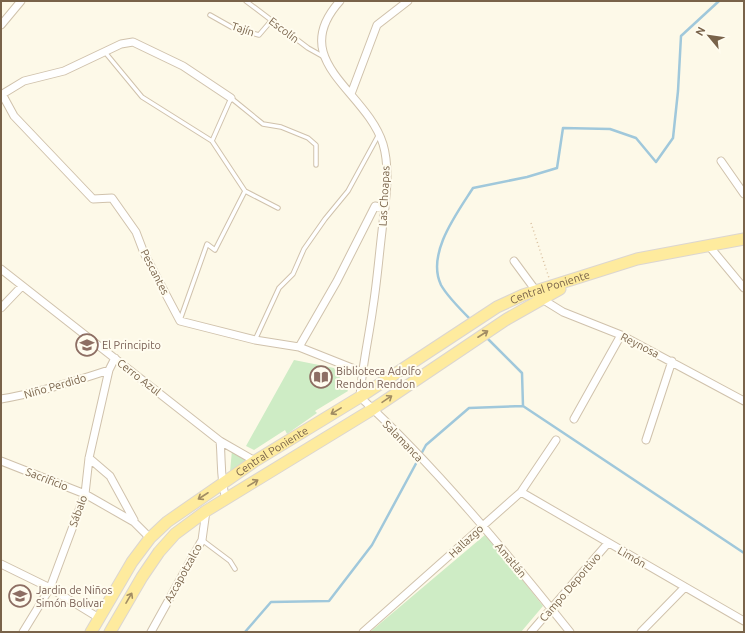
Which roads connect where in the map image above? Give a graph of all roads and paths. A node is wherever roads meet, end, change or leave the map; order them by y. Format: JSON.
{"nodes":[{"id":1,"x":21,"y":1,"type":"edge"},
{"id":2,"x":246,"y":1,"type":"edge"},
{"id":3,"x":340,"y":1,"type":"edge"},
{"id":4,"x":408,"y":1,"type":"edge"},
{"id":5,"x":210,"y":14,"type":"dead end"},
{"id":6,"x":271,"y":21,"type":"junction"},
{"id":7,"x":1,"y":25,"type":"edge"},
{"id":8,"x":104,"y":51,"type":"junction"},
{"id":9,"x":324,"y":57,"type":"junction"},
{"id":10,"x":350,"y":94,"type":"junction"},
{"id":11,"x":1,"y":95,"type":"edge"},
{"id":12,"x":231,"y":98,"type":"junction"},
{"id":13,"x":379,"y":135,"type":"junction"},
{"id":14,"x":212,"y":141,"type":"junction"},
{"id":15,"x":721,"y":161,"type":"dead end"},
{"id":16,"x":316,"y":165,"type":"dead end"},
{"id":17,"x":245,"y":191,"type":"junction"},
{"id":18,"x":744,"y":194,"type":"edge"},
{"id":19,"x":278,"y":208,"type":"dead end"},
{"id":20,"x":385,"y":208,"type":"junction"},
{"id":21,"x":531,"y":222,"type":"dead end"},
{"id":22,"x":744,"y":239,"type":"edge"},
{"id":23,"x":710,"y":246,"type":"junction"},
{"id":24,"x":514,"y":261,"type":"dead end"},
{"id":25,"x":1,"y":269,"type":"edge"},
{"id":26,"x":582,"y":277,"type":"junction"},
{"id":27,"x":22,"y":286,"type":"junction"},
{"id":28,"x":552,"y":287,"type":"junction"},
{"id":29,"x":744,"y":288,"type":"edge"},
{"id":30,"x":538,"y":295,"type":"junction"},
{"id":31,"x":1,"y":308,"type":"edge"},
{"id":32,"x":180,"y":321,"type":"junction"},
{"id":33,"x":621,"y":335,"type":"junction"},
{"id":34,"x":255,"y":340,"type":"junction"},
{"id":35,"x":299,"y":347,"type":"junction"},
{"id":36,"x":115,"y":358,"type":"junction"},
{"id":37,"x":672,"y":361,"type":"junction"},
{"id":38,"x":109,"y":370,"type":"junction"},
{"id":39,"x":362,"y":372,"type":"junction"},
{"id":40,"x":360,"y":397,"type":"junction"},
{"id":41,"x":1,"y":399,"type":"edge"},
{"id":42,"x":744,"y":401,"type":"edge"},
{"id":43,"x":373,"y":409,"type":"junction"},
{"id":44,"x":574,"y":419,"type":"dead end"},
{"id":45,"x":556,"y":440,"type":"dead end"},
{"id":46,"x":646,"y":440,"type":"dead end"},
{"id":47,"x":220,"y":441,"type":"junction"},
{"id":48,"x":89,"y":458,"type":"junction"},
{"id":49,"x":1,"y":461,"type":"edge"},
{"id":50,"x":256,"y":461,"type":"junction"},
{"id":51,"x":434,"y":472,"type":"joint"},
{"id":52,"x":221,"y":484,"type":"junction"},
{"id":53,"x":521,"y":492,"type":"junction"},
{"id":54,"x":85,"y":494,"type":"junction"},
{"id":55,"x":226,"y":499,"type":"junction"},
{"id":56,"x":206,"y":511,"type":"junction"},
{"id":57,"x":134,"y":522,"type":"junction"},
{"id":58,"x":482,"y":526,"type":"junction"},
{"id":59,"x":150,"y":538,"type":"junction"},
{"id":60,"x":202,"y":540,"type":"junction"},
{"id":61,"x":608,"y":543,"type":"junction"},
{"id":62,"x":1,"y":564,"type":"edge"},
{"id":63,"x":235,"y":569,"type":"dead end"},
{"id":64,"x":685,"y":587,"type":"junction"},
{"id":65,"x":50,"y":588,"type":"junction"},
{"id":66,"x":551,"y":609,"type":"junction"},
{"id":67,"x":99,"y":618,"type":"junction"},
{"id":68,"x":744,"y":621,"type":"edge"},
{"id":69,"x":23,"y":632,"type":"edge"},
{"id":70,"x":91,"y":632,"type":"edge"},
{"id":71,"x":110,"y":632,"type":"edge"},
{"id":72,"x":151,"y":632,"type":"edge"},
{"id":73,"x":364,"y":632,"type":"edge"},
{"id":74,"x":531,"y":632,"type":"edge"},
{"id":75,"x":570,"y":632,"type":"edge"},
{"id":76,"x":641,"y":632,"type":"edge"}],
"edges":[{"from":1,"to":7,"type":"street"},
{"from":2,"to":6,"type":"lane","name":"Escolín"},
{"from":3,"to":9,"type":"street","name":"Las Choapas"},
{"from":4,"to":10,"type":"street"},
{"from":5,"to":6,"type":"lane","name":"Tajín"},
{"from":6,"to":9,"type":"lane","name":"Escolín"},
{"from":8,"to":11,"type":"street"},
{"from":8,"to":12,"type":"street"},
{"from":8,"to":14,"type":"lane"},
{"from":9,"to":10,"type":"street","name":"Las Choapas"},
{"from":10,"to":13,"type":"street","name":"Las Choapas"},
{"from":11,"to":32,"type":"street","name":"Pescantes"},
{"from":12,"to":14,"type":"lane"},
{"from":12,"to":16,"type":"lane"},
{"from":13,"to":20,"type":"street","name":"Las Choapas"},
{"from":13,"to":34,"type":"lane"},
{"from":14,"to":17,"type":"lane"},
{"from":15,"to":18,"type":"street"},
{"from":17,"to":19,"type":"lane"},
{"from":17,"to":32,"type":"lane"},
{"from":20,"to":35,"type":"street"},
{"from":20,"to":39,"type":"street","name":"Las Choapas"},
{"from":21,"to":28,"type":"path"},
{"from":22,"to":23,"type":"main road"},
{"from":23,"to":26,"type":"main road"},
{"from":23,"to":29,"type":"street"},
{"from":24,"to":30,"type":"street"},
{"from":25,"to":27,"type":"street","name":"Cerro Azul"},
{"from":26,"to":28,"type":"main road","name":"Central Poniente"},
{"from":26,"to":30,"type":"main road","name":"Central Poniente"},
{"from":27,"to":31,"type":"street"},
{"from":27,"to":36,"type":"street","name":"Cerro Azul"},
{"from":28,"to":30,"type":"main road","name":"Central Poniente"},
{"from":30,"to":33,"type":"street","name":"Reynosa"},
{"from":30,"to":40,"type":"main road","name":"Central Poniente"},
{"from":43,"to":30,"type":"main road","name":"Central Poniente","one_way":true},
{"from":32,"to":34,"type":"street"},
{"from":33,"to":37,"type":"street","name":"Reynosa"},
{"from":33,"to":44,"type":"street"},
{"from":34,"to":35,"type":"street"},
{"from":35,"to":39,"type":"street"},
{"from":36,"to":38,"type":"street","name":"Sábalo"},
{"from":36,"to":47,"type":"street","name":"Cerro Azul"},
{"from":37,"to":42,"type":"street","name":"Reynosa"},
{"from":37,"to":46,"type":"street"},
{"from":38,"to":41,"type":"street","name":"Niño Perdido"},
{"from":38,"to":48,"type":"street","name":"Sábalo"},
{"from":39,"to":40,"type":"street","name":"Las Choapas"},
{"from":40,"to":43,"type":"street"},
{"from":40,"to":50,"type":"main road","name":"Central Poniente","one_way":true},
{"from":43,"to":51,"type":"street","name":"Salamanca"},
{"from":55,"to":43,"type":"main road","name":"Central Poniente","one_way":true},
{"from":45,"to":53,"type":"street","name":"Hallazgo"},
{"from":47,"to":50,"type":"street","name":"Cerro Azul"},
{"from":47,"to":52,"type":"street"},
{"from":48,"to":54,"type":"street","name":"Sábalo"},
{"from":48,"to":57,"type":"street","name":"Sacrificio"},
{"from":49,"to":54,"type":"street","name":"Sacrificio"},
{"from":50,"to":52,"type":"main road","name":"Central Poniente"},
{"from":51,"to":58,"type":"street","name":"Amatlán"},
{"from":52,"to":55,"type":"street"},
{"from":52,"to":59,"type":"main road","name":"Central Poniente","one_way":true},
{"from":53,"to":58,"type":"street","name":"Hallazgo"},
{"from":53,"to":61,"type":"street","name":"Limón"},
{"from":54,"to":57,"type":"street","name":"Sacrificio"},
{"from":54,"to":65,"type":"street","name":"Sábalo"},
{"from":55,"to":56,"type":"main road","name":"Central Poniente"},
{"from":56,"to":60,"type":"street","name":"Azcapotzalco"},
{"from":71,"to":56,"type":"main road","name":"Central Poniente","one_way":true},
{"from":57,"to":59,"type":"street","name":"Sacrificio"},
{"from":58,"to":66,"type":"street","name":"Amatlán"},
{"from":58,"to":73,"type":"street","name":"Hallazgo"},
{"from":59,"to":67,"type":"main road","name":"Central Poniente"},
{"from":60,"to":63,"type":"lane"},
{"from":60,"to":72,"type":"street","name":"Azcapotzalco"},
{"from":61,"to":64,"type":"street","name":"Limón"},
{"from":61,"to":66,"type":"street","name":"Campo Deportivo"},
{"from":62,"to":65,"type":"street"},
{"from":64,"to":68,"type":"street","name":"Limón"},
{"from":64,"to":76,"type":"street"},
{"from":65,"to":67,"type":"street"},
{"from":65,"to":69,"type":"street","name":"Sábalo"},
{"from":66,"to":74,"type":"street","name":"Campo Deportivo"},
{"from":66,"to":75,"type":"street","name":"Amatlán"},
{"from":67,"to":70,"type":"main road","name":"Central Poniente"}]}
